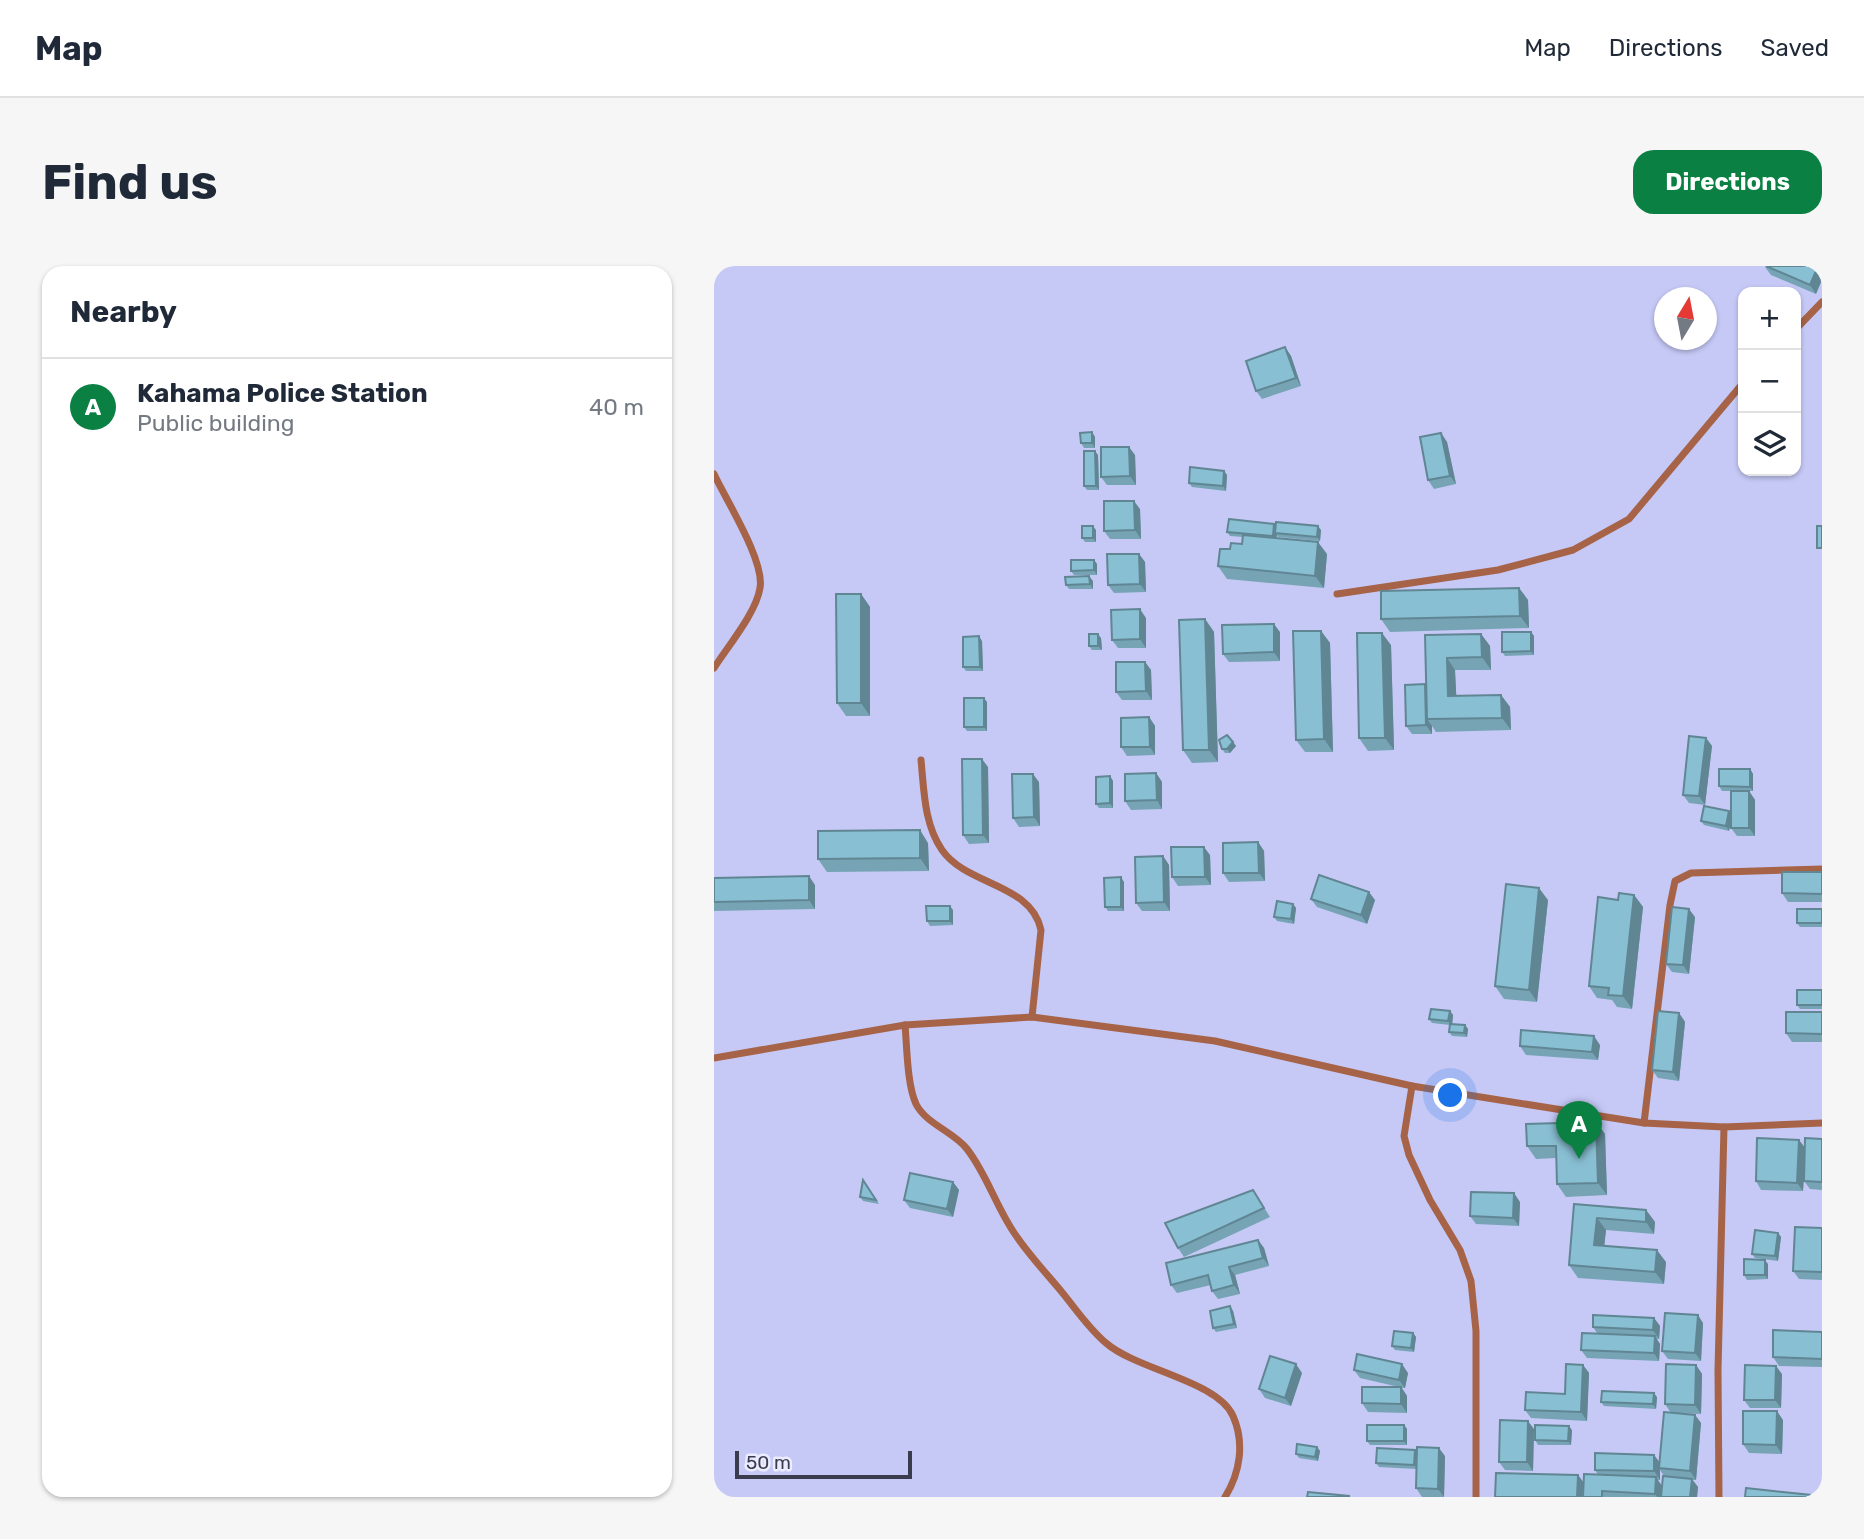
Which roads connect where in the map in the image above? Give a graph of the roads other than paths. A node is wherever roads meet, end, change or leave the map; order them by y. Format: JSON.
{"nodes":[{"id":1,"x":1822,"y":302,"type":"edge"},
{"id":2,"x":1801,"y":324,"type":"edge"},
{"id":3,"x":1738,"y":389,"type":"edge"},
{"id":4,"x":714,"y":474,"type":"edge"},
{"id":5,"x":1337,"y":594,"type":"dead end"},
{"id":6,"x":714,"y":668,"type":"edge"},
{"id":7,"x":921,"y":760,"type":"dead end"},
{"id":8,"x":1822,"y":869,"type":"edge"},
{"id":9,"x":1032,"y":1017,"type":"junction"},
{"id":10,"x":905,"y":1025,"type":"junction"},
{"id":11,"x":714,"y":1058,"type":"edge"},
{"id":12,"x":1412,"y":1086,"type":"junction"},
{"id":13,"x":1822,"y":1122,"type":"edge"},
{"id":14,"x":1644,"y":1123,"type":"junction"},
{"id":15,"x":1724,"y":1127,"type":"junction"},
{"id":16,"x":1225,"y":1497,"type":"edge"},
{"id":17,"x":1476,"y":1497,"type":"edge"},
{"id":18,"x":1719,"y":1497,"type":"edge"}],
"edges":[{"from":1,"to":2,"type":"street"},
{"from":3,"to":5,"type":"street"},
{"from":4,"to":6,"type":"street"},
{"from":7,"to":9,"type":"street"},
{"from":8,"to":14,"type":"street"},
{"from":9,"to":10,"type":"street"},
{"from":9,"to":12,"type":"street"},
{"from":10,"to":11,"type":"street"},
{"from":10,"to":16,"type":"street"},
{"from":12,"to":14,"type":"street"},
{"from":12,"to":17,"type":"street"},
{"from":13,"to":15,"type":"street"},
{"from":14,"to":15,"type":"street"},
{"from":15,"to":18,"type":"street"}]}
